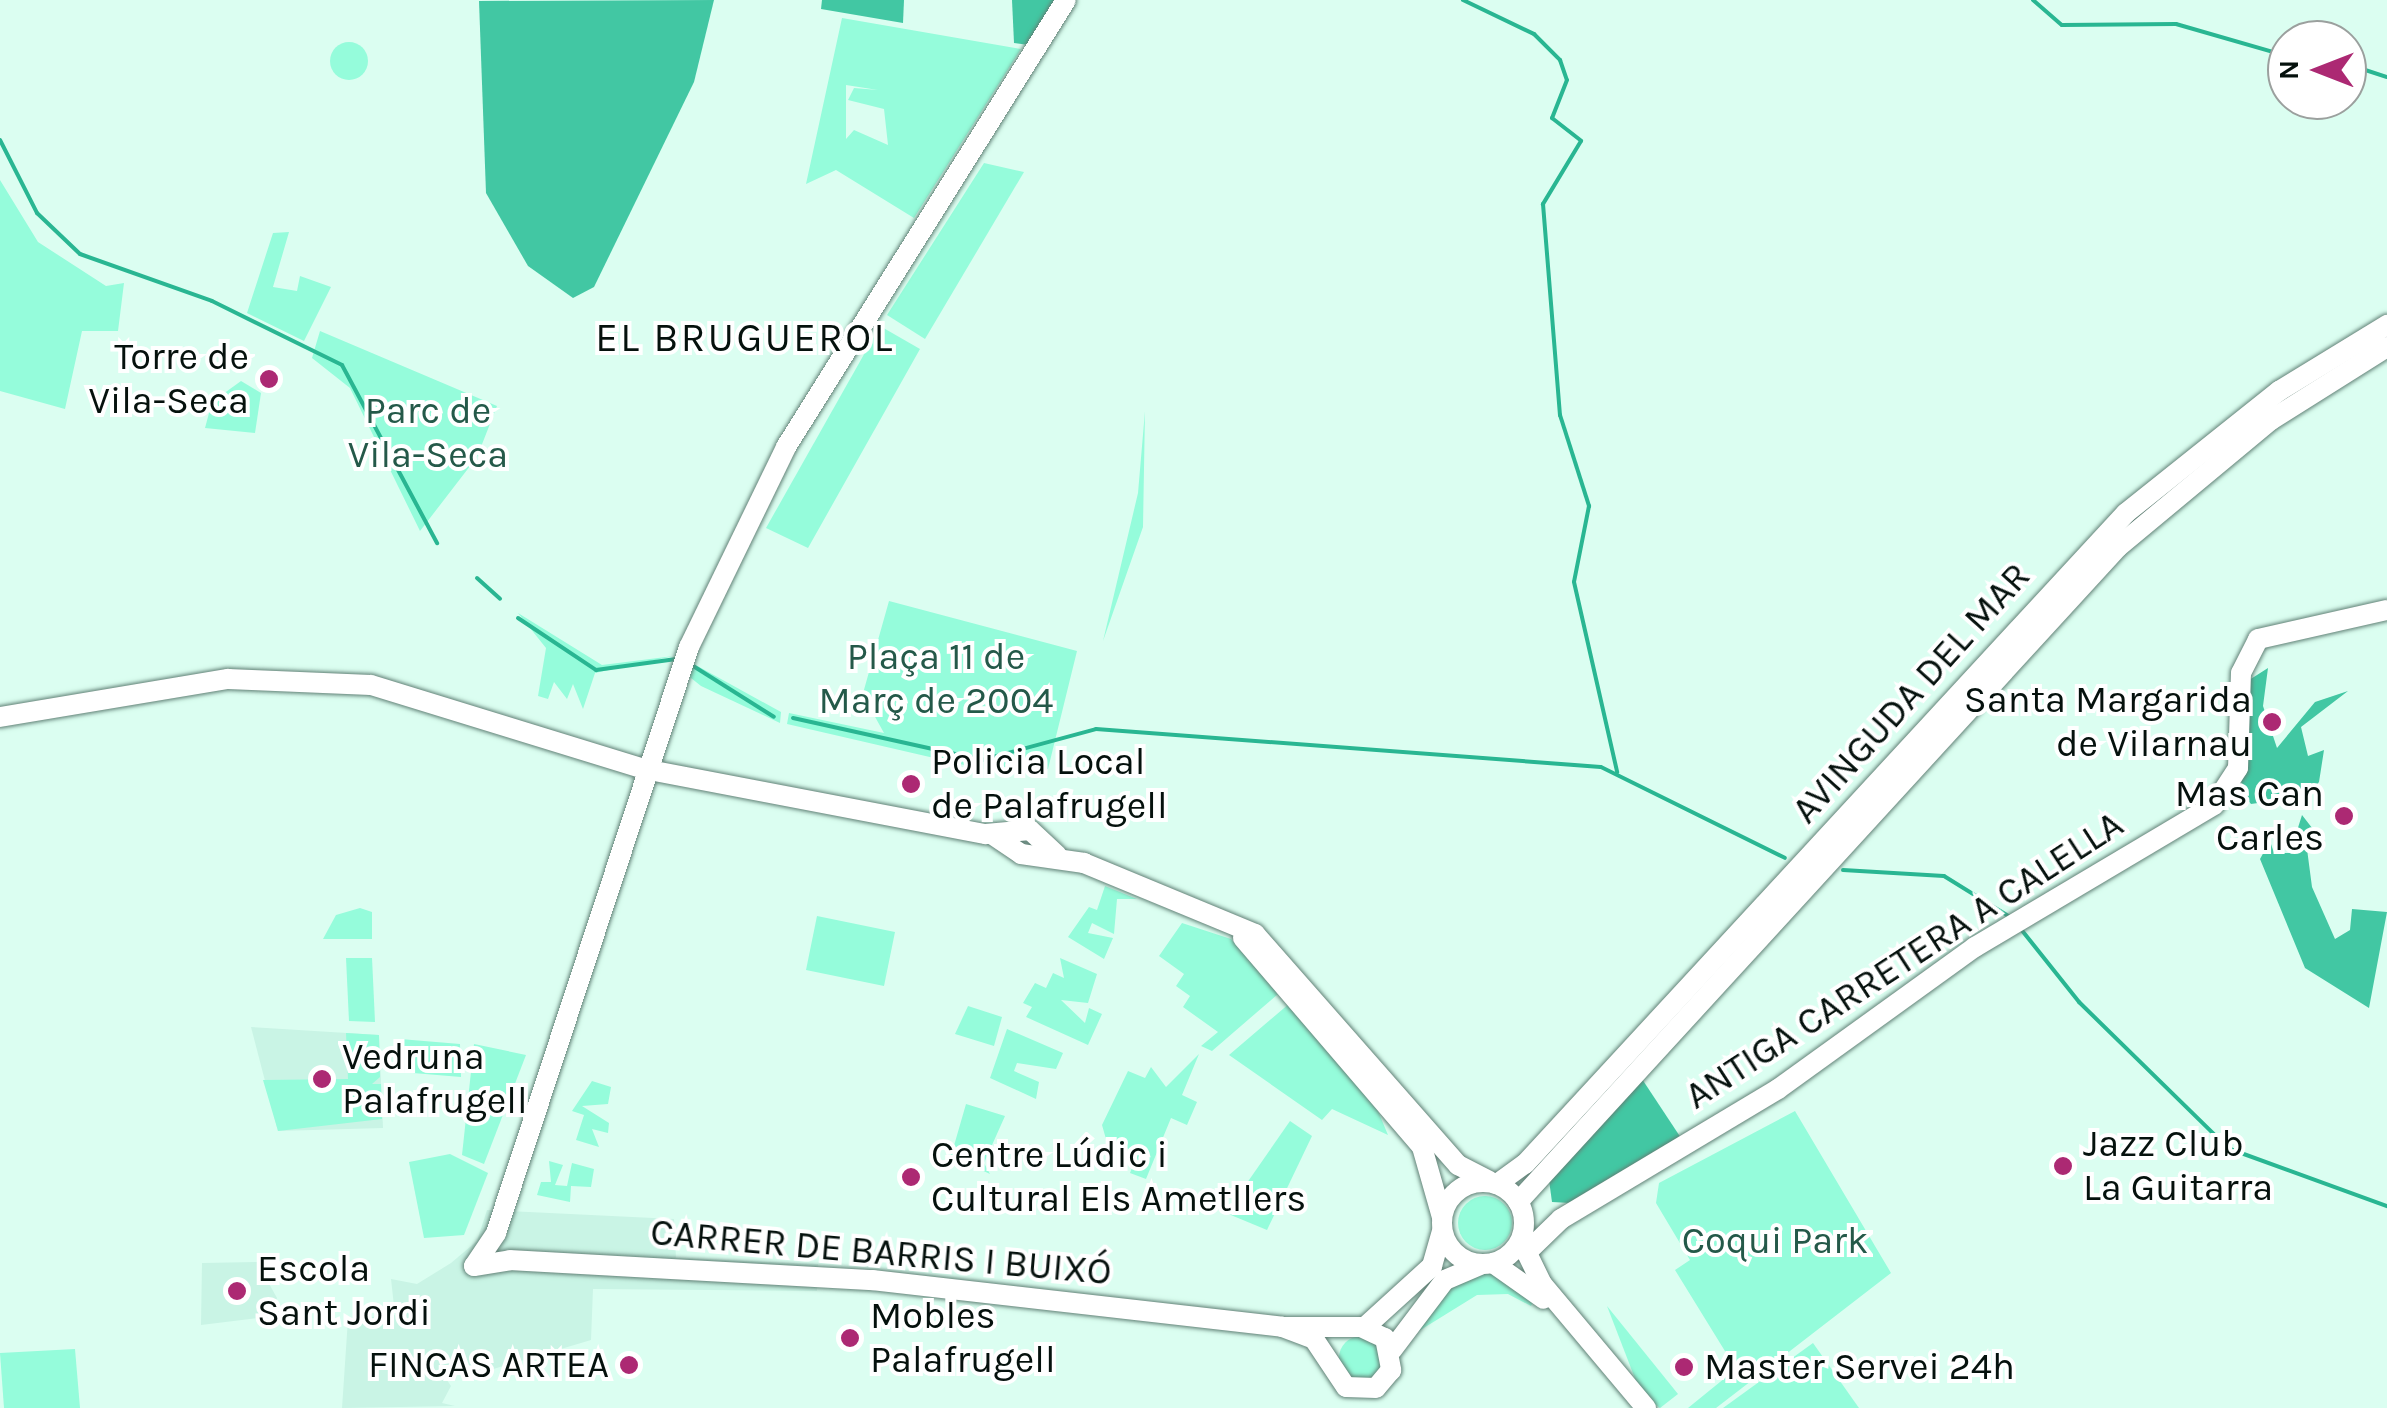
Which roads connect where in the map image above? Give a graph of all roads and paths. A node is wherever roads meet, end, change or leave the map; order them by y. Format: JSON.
{"nodes":[{"id":1,"x":1066,"y":0,"type":"edge"},
{"id":2,"x":2387,"y":325,"type":"edge"},
{"id":3,"x":2387,"y":348,"type":"edge"},
{"id":4,"x":2387,"y":610,"type":"edge"},
{"id":5,"x":0,"y":717,"type":"edge"},
{"id":6,"x":644,"y":770,"type":"junction"},
{"id":7,"x":1222,"y":920,"type":"junction"},
{"id":8,"x":1538,"y":1164,"type":"junction"},
{"id":9,"x":1493,"y":1182,"type":"junction"},
{"id":10,"x":1520,"y":1204,"type":"junction"},
{"id":11,"x":1572,"y":1212,"type":"junction"},
{"id":12,"x":1442,"y":1224,"type":"junction"},
{"id":13,"x":1526,"y":1242,"type":"junction"},
{"id":14,"x":1488,"y":1264,"type":"junction"},
{"id":15,"x":1282,"y":1327,"type":"junction"},
{"id":16,"x":1358,"y":1328,"type":"junction"},
{"id":17,"x":1392,"y":1350,"type":"junction"},
{"id":18,"x":1329,"y":1359,"type":"junction"},
{"id":19,"x":1630,"y":1408,"type":"edge"},
{"id":20,"x":1646,"y":1408,"type":"edge"}],
"edges":[{"from":1,"to":6,"type":"street"},
{"from":2,"to":8,"type":"street","name":"AVINGUDA DEL MAR"},
{"from":3,"to":8,"type":"street","name":"AVINGUDA DEL MAR"},
{"from":4,"to":11,"type":"street","name":"ANTIGA CARRETERA A CALELLA"},
{"from":5,"to":6,"type":"street"},
{"from":6,"to":7,"type":"street"},
{"from":6,"to":15,"type":"street","name":"CARRER DE BARRIS I BUIXÓ"},
{"from":7,"to":9,"type":"street"},
{"from":7,"to":12,"type":"street"},
{"from":8,"to":9,"type":"street"},
{"from":8,"to":10,"type":"street"},
{"from":9,"to":10,"type":"street"},
{"from":9,"to":12,"type":"street"},
{"from":10,"to":11,"type":"street"},
{"from":10,"to":13,"type":"street"},
{"from":11,"to":13,"type":"street","name":"ANTIGA CARRETERA A CALELLA"},
{"from":12,"to":14,"type":"street"},
{"from":12,"to":16,"type":"street"},
{"from":13,"to":14,"type":"street"},
{"from":13,"to":20,"type":"street"},
{"from":14,"to":17,"type":"street"},
{"from":14,"to":19,"type":"street"},
{"from":15,"to":16,"type":"street","name":"CARRER DE BARRIS I BUIXÓ"},
{"from":15,"to":18,"type":"street","name":"CARRER DE BARRIS I BUIXÓ"},
{"from":16,"to":17,"type":"street"},
{"from":16,"to":18,"type":"street"},
{"from":17,"to":18,"type":"street"}]}
